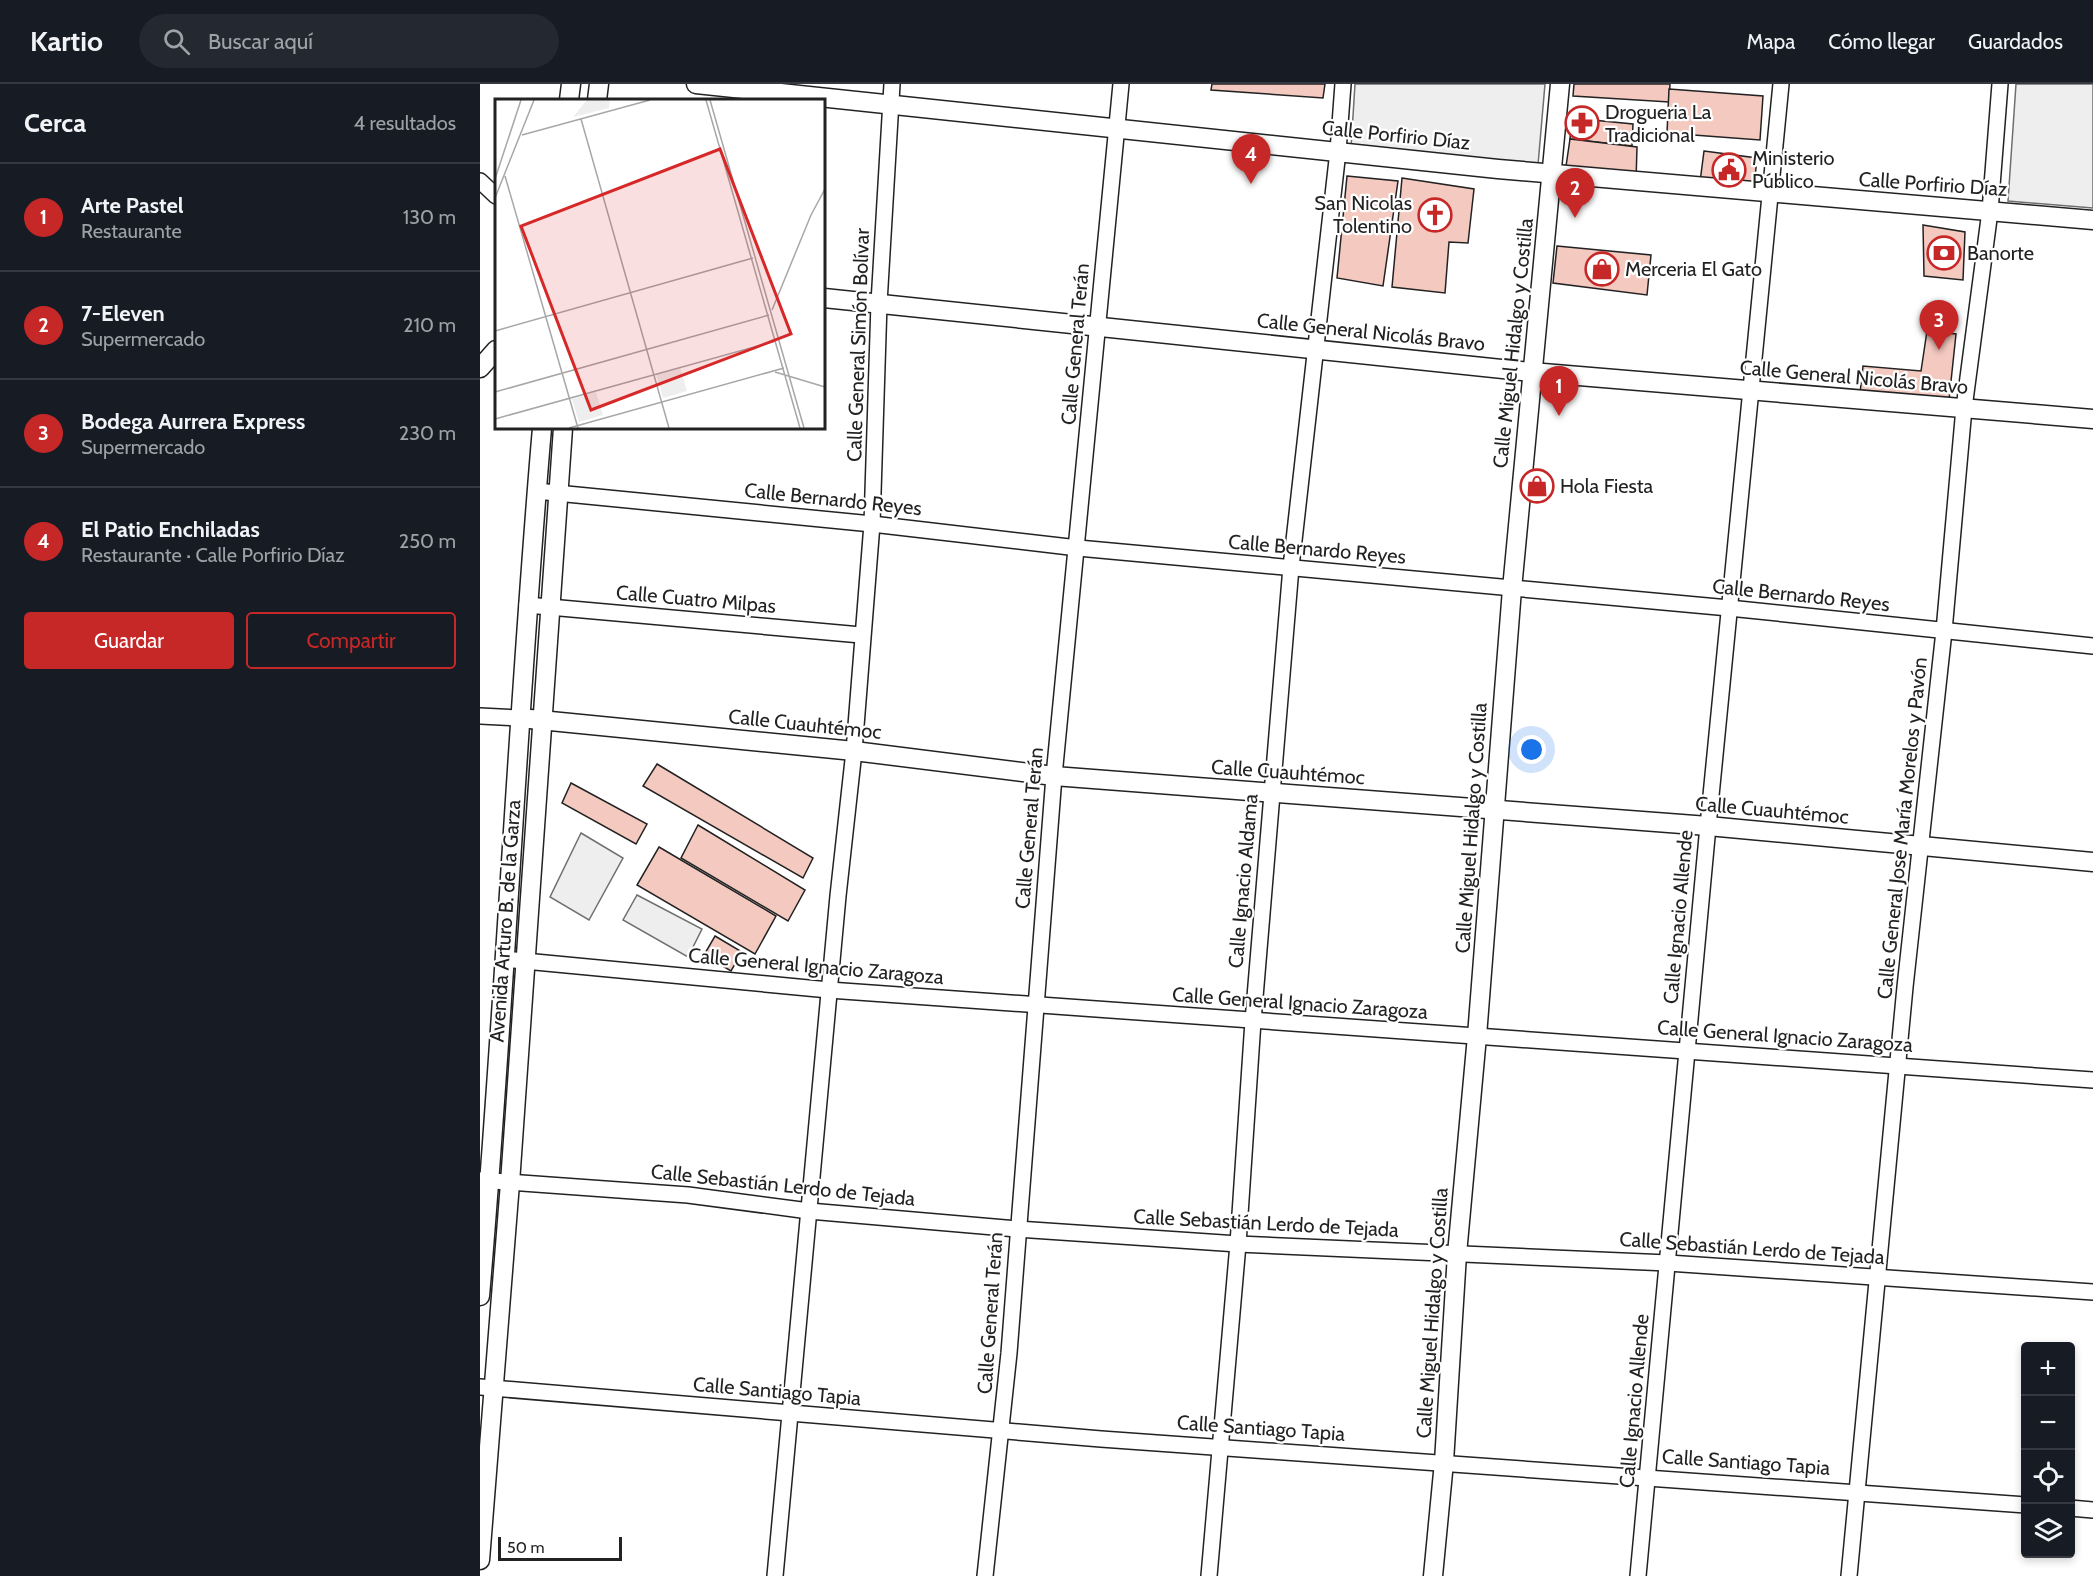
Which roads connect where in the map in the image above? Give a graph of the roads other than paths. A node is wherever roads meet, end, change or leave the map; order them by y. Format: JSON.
{"nodes":[{"id":1,"x":571,"y":84,"type":"edge"},
{"id":2,"x":599,"y":84,"type":"edge"},
{"id":3,"x":696,"y":84,"type":"edge"},
{"id":4,"x":892,"y":84,"type":"edge"},
{"id":5,"x":1121,"y":84,"type":"edge"},
{"id":6,"x":1343,"y":84,"type":"edge"},
{"id":7,"x":1560,"y":84,"type":"edge"},
{"id":8,"x":1781,"y":84,"type":"edge"},
{"id":9,"x":2000,"y":84,"type":"edge"},
{"id":10,"x":569,"y":99,"type":"edge"},
{"id":11,"x":597,"y":99,"type":"edge"},
{"id":12,"x":890,"y":106,"type":"junction"},
{"id":13,"x":1117,"y":128,"type":"junction"},
{"id":14,"x":1338,"y":151,"type":"junction"},
{"id":15,"x":1553,"y":174,"type":"junction"},
{"id":16,"x":1772,"y":194,"type":"junction"},
{"id":17,"x":1990,"y":211,"type":"junction"},
{"id":18,"x":2093,"y":220,"type":"edge"},
{"id":19,"x":825,"y":298,"type":"edge"},
{"id":20,"x":879,"y":303,"type":"junction"},
{"id":21,"x":1097,"y":325,"type":"junction"},
{"id":22,"x":1316,"y":349,"type":"junction"},
{"id":23,"x":495,"y":351,"type":"edge"},
{"id":24,"x":480,"y":368,"type":"edge"},
{"id":25,"x":1531,"y":372,"type":"junction"},
{"id":26,"x":1752,"y":391,"type":"junction"},
{"id":27,"x":1964,"y":408,"type":"junction"},
{"id":28,"x":2093,"y":419,"type":"edge"},
{"id":29,"x":542,"y":429,"type":"edge"},
{"id":30,"x":563,"y":429,"type":"edge"},
{"id":31,"x":536,"y":491,"type":"junction"},
{"id":32,"x":557,"y":493,"type":"junction"},
{"id":33,"x":872,"y":524,"type":"junction"},
{"id":34,"x":1078,"y":548,"type":"junction"},
{"id":35,"x":1291,"y":567,"type":"junction"},
{"id":36,"x":1512,"y":588,"type":"junction"},
{"id":37,"x":527,"y":605,"type":"junction"},
{"id":38,"x":548,"y":607,"type":"junction"},
{"id":39,"x":1729,"y":608,"type":"junction"},
{"id":40,"x":1944,"y":631,"type":"junction"},
{"id":41,"x":861,"y":635,"type":"junction"},
{"id":42,"x":2093,"y":646,"type":"edge"},
{"id":43,"x":480,"y":716,"type":"edge"},
{"id":44,"x":520,"y":718,"type":"junction"},
{"id":45,"x":540,"y":720,"type":"junction"},
{"id":46,"x":854,"y":752,"type":"junction"},
{"id":47,"x":1054,"y":776,"type":"junction"},
{"id":48,"x":1271,"y":795,"type":"junction"},
{"id":49,"x":1495,"y":809,"type":"junction"},
{"id":50,"x":1708,"y":826,"type":"junction"},
{"id":51,"x":1921,"y":846,"type":"junction"},
{"id":52,"x":2093,"y":862,"type":"edge"},
{"id":53,"x":505,"y":960,"type":"junction"},
{"id":54,"x":526,"y":961,"type":"junction"},
{"id":55,"x":829,"y":990,"type":"junction"},
{"id":56,"x":1035,"y":1005,"type":"junction"},
{"id":57,"x":1253,"y":1021,"type":"junction"},
{"id":58,"x":1477,"y":1036,"type":"junction"},
{"id":59,"x":1687,"y":1050,"type":"junction"},
{"id":60,"x":1899,"y":1066,"type":"junction"},
{"id":61,"x":2093,"y":1080,"type":"edge"},
{"id":62,"x":484,"y":1181,"type":"edge"},
{"id":63,"x":510,"y":1183,"type":"junction"},
{"id":64,"x":809,"y":1211,"type":"junction"},
{"id":65,"x":1017,"y":1229,"type":"junction"},
{"id":66,"x":1238,"y":1244,"type":"junction"},
{"id":67,"x":1457,"y":1254,"type":"junction"},
{"id":68,"x":1668,"y":1263,"type":"junction"},
{"id":69,"x":1878,"y":1277,"type":"junction"},
{"id":70,"x":2093,"y":1292,"type":"edge"},
{"id":71,"x":480,"y":1296,"type":"edge"},
{"id":72,"x":487,"y":1388,"type":"edge"},
{"id":73,"x":792,"y":1413,"type":"junction"},
{"id":74,"x":1002,"y":1430,"type":"junction"},
{"id":75,"x":1221,"y":1447,"type":"junction"},
{"id":76,"x":1444,"y":1462,"type":"junction"},
{"id":77,"x":1649,"y":1476,"type":"junction"},
{"id":78,"x":1857,"y":1491,"type":"junction"},
{"id":79,"x":2021,"y":1505,"type":"edge"},
{"id":80,"x":2075,"y":1508,"type":"edge"},
{"id":81,"x":2093,"y":1510,"type":"edge"},
{"id":82,"x":480,"y":1560,"type":"edge"},
{"id":83,"x":775,"y":1576,"type":"edge"},
{"id":84,"x":985,"y":1576,"type":"edge"},
{"id":85,"x":1209,"y":1576,"type":"edge"},
{"id":86,"x":1433,"y":1576,"type":"edge"},
{"id":87,"x":1638,"y":1576,"type":"edge"},
{"id":88,"x":1849,"y":1576,"type":"edge"}],
"edges":[{"from":1,"to":10,"type":"street"},
{"from":2,"to":11,"type":"street"},
{"from":3,"to":12,"type":"street","name":"Calle Porfirio Díaz"},
{"from":4,"to":12,"type":"street","name":"Calle General Simón Bolívar"},
{"from":5,"to":13,"type":"street","name":"Calle General Terán"},
{"from":6,"to":14,"type":"street","name":"Calle Ignacio Aldama"},
{"from":7,"to":15,"type":"street","name":"Calle Miguel Hidalgo y Costilla"},
{"from":8,"to":16,"type":"street","name":"Calle Ignacio Allende"},
{"from":9,"to":17,"type":"street","name":"Calle General Jose María Morelos y Pavón"},
{"from":12,"to":13,"type":"street","name":"Calle Porfirio Díaz"},
{"from":12,"to":20,"type":"street","name":"Calle General Simón Bolívar"},
{"from":13,"to":14,"type":"street","name":"Calle Porfirio Díaz"},
{"from":13,"to":21,"type":"street","name":"Calle General Terán"},
{"from":14,"to":15,"type":"street","name":"Calle Porfirio Díaz"},
{"from":14,"to":22,"type":"street","name":"Calle Ignacio Aldama"},
{"from":15,"to":16,"type":"street","name":"Calle Porfirio Díaz"},
{"from":15,"to":25,"type":"street","name":"Calle Miguel Hidalgo y Costilla"},
{"from":16,"to":17,"type":"street","name":"Calle Porfirio Díaz"},
{"from":16,"to":26,"type":"street","name":"Calle Ignacio Allende"},
{"from":17,"to":18,"type":"street","name":"Calle Porfirio Díaz"},
{"from":17,"to":27,"type":"street","name":"Calle General Jose María Morelos y Pavón"},
{"from":19,"to":20,"type":"street","name":"Calle General Nicolás Bravo"},
{"from":20,"to":21,"type":"street","name":"Calle General Nicolás Bravo"},
{"from":20,"to":33,"type":"street","name":"Calle General Simón Bolívar"},
{"from":21,"to":22,"type":"street","name":"Calle General Nicolás Bravo"},
{"from":21,"to":34,"type":"street","name":"Calle General Terán"},
{"from":22,"to":25,"type":"street","name":"Calle General Nicolás Bravo"},
{"from":22,"to":35,"type":"street","name":"Calle Ignacio Aldama"},
{"from":23,"to":24,"type":"street"},
{"from":25,"to":26,"type":"street","name":"Calle General Nicolás Bravo"},
{"from":25,"to":36,"type":"street","name":"Calle Miguel Hidalgo y Costilla"},
{"from":26,"to":27,"type":"street","name":"Calle General Nicolás Bravo"},
{"from":26,"to":39,"type":"street","name":"Calle Ignacio Allende"},
{"from":27,"to":28,"type":"street","name":"Calle General Nicolás Bravo"},
{"from":27,"to":40,"type":"street","name":"Calle General Jose María Morelos y Pavón"},
{"from":29,"to":31,"type":"street","name":"Avenida Arturo B. de la Garza"},
{"from":30,"to":32,"type":"street","name":"Avenida Arturo B. de la Garza"},
{"from":31,"to":32,"type":"street","name":"Calle Bernardo Reyes"},
{"from":31,"to":37,"type":"street","name":"Avenida Arturo B. de la Garza"},
{"from":32,"to":33,"type":"street","name":"Calle Bernardo Reyes"},
{"from":32,"to":38,"type":"street","name":"Avenida Arturo B. de la Garza"},
{"from":33,"to":34,"type":"street","name":"Calle Bernardo Reyes"},
{"from":33,"to":41,"type":"street","name":"Calle General Simón Bolívar"},
{"from":34,"to":35,"type":"street","name":"Calle Bernardo Reyes"},
{"from":34,"to":47,"type":"street","name":"Calle General Terán"},
{"from":35,"to":36,"type":"street","name":"Calle Bernardo Reyes"},
{"from":35,"to":48,"type":"street","name":"Calle Ignacio Aldama"},
{"from":36,"to":39,"type":"street","name":"Calle Bernardo Reyes"},
{"from":36,"to":49,"type":"street","name":"Calle Miguel Hidalgo y Costilla"},
{"from":37,"to":38,"type":"street","name":"Calle Cuatro Milpas"},
{"from":37,"to":44,"type":"street","name":"Avenida Arturo B. de la Garza"},
{"from":38,"to":41,"type":"street","name":"Calle Cuatro Milpas"},
{"from":38,"to":45,"type":"street","name":"Avenida Arturo B. de la Garza"},
{"from":39,"to":40,"type":"street","name":"Calle Bernardo Reyes"},
{"from":39,"to":50,"type":"street","name":"Calle Ignacio Allende"},
{"from":40,"to":42,"type":"street","name":"Calle Bernardo Reyes"},
{"from":40,"to":51,"type":"street","name":"Calle General Jose María Morelos y Pavón"},
{"from":41,"to":46,"type":"street","name":"Calle General Simón Bolívar"},
{"from":43,"to":44,"type":"street","name":"Calle Cuauhtémoc"},
{"from":44,"to":45,"type":"street","name":"Calle Cuauhtémoc"},
{"from":44,"to":53,"type":"street","name":"Avenida Arturo B. de la Garza"},
{"from":45,"to":46,"type":"street","name":"Calle Cuauhtémoc"},
{"from":45,"to":54,"type":"street","name":"Avenida Arturo B. de la Garza"},
{"from":46,"to":47,"type":"street","name":"Calle Cuauhtémoc"},
{"from":46,"to":55,"type":"street","name":"Calle General Simón Bolívar"},
{"from":47,"to":48,"type":"street","name":"Calle Cuauhtémoc"},
{"from":47,"to":56,"type":"street","name":"Calle General Terán"},
{"from":48,"to":49,"type":"street","name":"Calle Cuauhtémoc"},
{"from":48,"to":57,"type":"street","name":"Calle Ignacio Aldama"},
{"from":49,"to":50,"type":"street","name":"Calle Cuauhtémoc"},
{"from":49,"to":58,"type":"street","name":"Calle Miguel Hidalgo y Costilla"},
{"from":50,"to":51,"type":"street","name":"Calle Cuauhtémoc"},
{"from":50,"to":59,"type":"street","name":"Calle Ignacio Allende"},
{"from":51,"to":52,"type":"street","name":"Calle Cuauhtémoc"},
{"from":51,"to":60,"type":"street","name":"Calle General Jose María Morelos y Pavón"},
{"from":53,"to":54,"type":"street","name":"Calle General Ignacio Zaragoza"},
{"from":53,"to":62,"type":"street","name":"Avenida Arturo B. de la Garza"},
{"from":54,"to":55,"type":"street","name":"Calle General Ignacio Zaragoza"},
{"from":54,"to":63,"type":"street","name":"Avenida Arturo B. de la Garza"},
{"from":55,"to":56,"type":"street","name":"Calle General Ignacio Zaragoza"},
{"from":55,"to":64,"type":"street","name":"Calle General Simón Bolívar"},
{"from":56,"to":57,"type":"street","name":"Calle General Ignacio Zaragoza"},
{"from":56,"to":65,"type":"street","name":"Calle General Terán"},
{"from":57,"to":58,"type":"street","name":"Calle General Ignacio Zaragoza"},
{"from":57,"to":66,"type":"street","name":"Calle Ignacio Aldama"},
{"from":58,"to":59,"type":"street","name":"Calle General Ignacio Zaragoza"},
{"from":58,"to":67,"type":"street","name":"Calle Miguel Hidalgo y Costilla"},
{"from":59,"to":60,"type":"street","name":"Calle General Ignacio Zaragoza"},
{"from":59,"to":68,"type":"street","name":"Calle Ignacio Allende"},
{"from":60,"to":61,"type":"street","name":"Calle General Ignacio Zaragoza"},
{"from":60,"to":69,"type":"street","name":"Calle General Jose María Morelos y Pavón"},
{"from":62,"to":63,"type":"street","name":"Calle Sebastián Lerdo de Tejada"},
{"from":62,"to":71,"type":"street","name":"Avenida Arturo B. de la Garza"},
{"from":63,"to":64,"type":"street","name":"Calle Sebastián Lerdo de Tejada"},
{"from":63,"to":72,"type":"street","name":"Avenida Arturo B. de la Garza"},
{"from":64,"to":65,"type":"street","name":"Calle Sebastián Lerdo de Tejada"},
{"from":64,"to":73,"type":"street","name":"Calle General Simón Bolívar"},
{"from":65,"to":66,"type":"street","name":"Calle Sebastián Lerdo de Tejada"},
{"from":65,"to":74,"type":"street","name":"Calle General Terán"},
{"from":66,"to":67,"type":"street","name":"Calle Sebastián Lerdo de Tejada"},
{"from":66,"to":75,"type":"street","name":"Calle Ignacio Aldama"},
{"from":67,"to":68,"type":"street","name":"Calle Sebastián Lerdo de Tejada"},
{"from":67,"to":76,"type":"street","name":"Calle Miguel Hidalgo y Costilla"},
{"from":68,"to":69,"type":"street","name":"Calle Sebastián Lerdo de Tejada"},
{"from":68,"to":77,"type":"street","name":"Calle Ignacio Allende"},
{"from":69,"to":70,"type":"street","name":"Calle Sebastián Lerdo de Tejada"},
{"from":69,"to":78,"type":"street","name":"Calle General Jose María Morelos y Pavón"},
{"from":72,"to":73,"type":"street","name":"Calle Santiago Tapia"},
{"from":72,"to":82,"type":"street","name":"Avenida Arturo B. de la Garza"},
{"from":73,"to":74,"type":"street","name":"Calle Santiago Tapia"},
{"from":73,"to":83,"type":"street","name":"Calle General Simón Bolívar"},
{"from":74,"to":75,"type":"street","name":"Calle Santiago Tapia"},
{"from":74,"to":84,"type":"street","name":"Calle General Terán"},
{"from":75,"to":76,"type":"street","name":"Calle Santiago Tapia"},
{"from":75,"to":85,"type":"street","name":"Calle Ignacio Aldama"},
{"from":76,"to":77,"type":"street","name":"Calle Santiago Tapia"},
{"from":76,"to":86,"type":"street","name":"Calle Miguel Hidalgo y Costilla"},
{"from":77,"to":78,"type":"street","name":"Calle Santiago Tapia"},
{"from":77,"to":87,"type":"street","name":"Calle Ignacio Allende"},
{"from":78,"to":79,"type":"street","name":"Calle Santiago Tapia"},
{"from":78,"to":88,"type":"street","name":"Calle General Jose María Morelos y Pavón"},
{"from":80,"to":81,"type":"street"}]}
